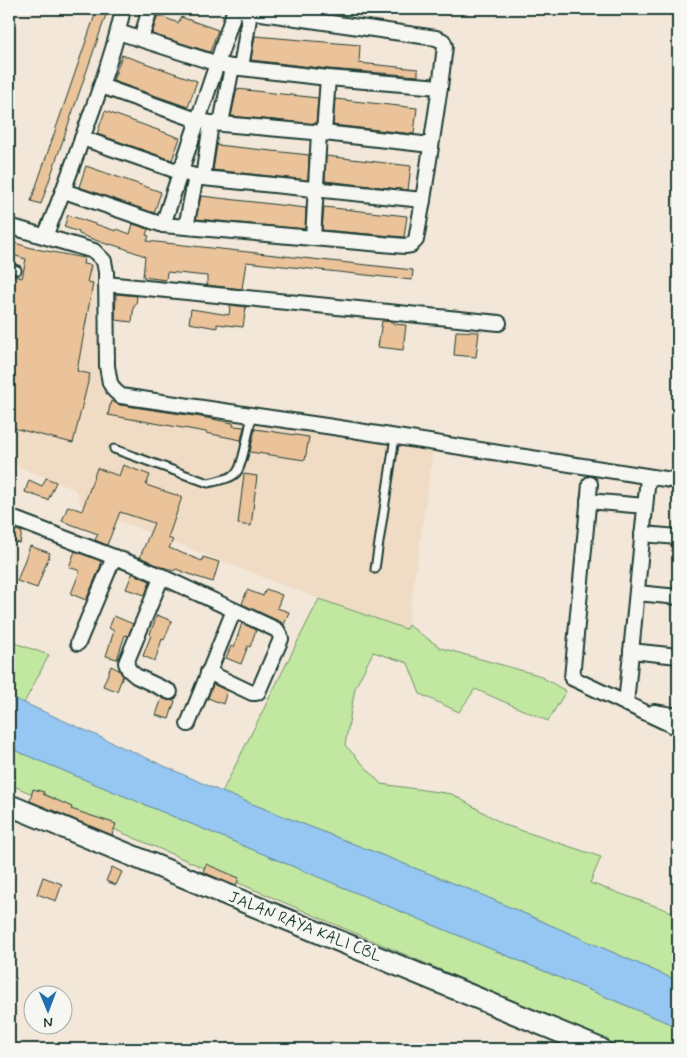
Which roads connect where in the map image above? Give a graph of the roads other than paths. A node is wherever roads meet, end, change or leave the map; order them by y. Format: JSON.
{"nodes":[{"id":1,"x":122,"y":9,"type":"edge"},
{"id":2,"x":150,"y":9,"type":"edge"},
{"id":3,"x":234,"y":9,"type":"edge"},
{"id":4,"x":250,"y":12,"type":"junction"},
{"id":5,"x":118,"y":32,"type":"junction"},
{"id":6,"x":142,"y":39,"type":"junction"},
{"id":7,"x":218,"y":64,"type":"junction"},
{"id":8,"x":236,"y":68,"type":"junction"},
{"id":9,"x":328,"y":78,"type":"junction"},
{"id":10,"x":101,"y":86,"type":"junction"},
{"id":11,"x":440,"y":87,"type":"junction"},
{"id":12,"x":209,"y":122,"type":"junction"},
{"id":13,"x":322,"y":133,"type":"junction"},
{"id":14,"x":82,"y":138,"type":"junction"},
{"id":15,"x":431,"y":145,"type":"junction"},
{"id":16,"x":180,"y":172,"type":"junction"},
{"id":17,"x":199,"y":177,"type":"junction"},
{"id":18,"x":316,"y":189,"type":"junction"},
{"id":19,"x":64,"y":191,"type":"junction"},
{"id":20,"x":423,"y":200,"type":"junction"},
{"id":21,"x":163,"y":225,"type":"junction"},
{"id":22,"x":9,"y":226,"type":"edge"},
{"id":23,"x":186,"y":227,"type":"junction"},
{"id":24,"x":45,"y":236,"type":"junction"},
{"id":25,"x":312,"y":238,"type":"junction"},
{"id":26,"x":9,"y":268,"type":"edge"},
{"id":27,"x":17,"y":270,"type":"dead end"},
{"id":28,"x":106,"y":284,"type":"junction"},
{"id":29,"x":498,"y":323,"type":"dead end"},
{"id":30,"x":252,"y":416,"type":"junction"},
{"id":31,"x":394,"y":437,"type":"junction"},
{"id":32,"x":114,"y":449,"type":"dead end"},
{"id":33,"x":648,"y":477,"type":"junction"},
{"id":34,"x":678,"y":481,"type":"edge"},
{"id":35,"x":590,"y":484,"type":"dead end"},
{"id":36,"x":588,"y":500,"type":"junction"},
{"id":37,"x":645,"y":506,"type":"junction"},
{"id":38,"x":9,"y":517,"type":"edge"},
{"id":39,"x":642,"y":534,"type":"junction"},
{"id":40,"x":678,"y":537,"type":"edge"},
{"id":41,"x":114,"y":557,"type":"junction"},
{"id":42,"x":375,"y":569,"type":"dead end"},
{"id":43,"x":162,"y":576,"type":"junction"},
{"id":44,"x":637,"y":593,"type":"junction"},
{"id":45,"x":678,"y":597,"type":"edge"},
{"id":46,"x":234,"y":610,"type":"junction"},
{"id":47,"x":78,"y":642,"type":"dead end"},
{"id":48,"x":631,"y":651,"type":"junction"},
{"id":49,"x":678,"y":656,"type":"edge"},
{"id":50,"x":208,"y":672,"type":"junction"},
{"id":51,"x":170,"y":692,"type":"dead end"},
{"id":52,"x":626,"y":704,"type":"junction"},
{"id":53,"x":641,"y":711,"type":"junction"},
{"id":54,"x":678,"y":716,"type":"edge"},
{"id":55,"x":188,"y":724,"type":"dead end"},
{"id":56,"x":678,"y":728,"type":"edge"},
{"id":57,"x":9,"y":805,"type":"edge"},
{"id":58,"x":602,"y":1049,"type":"edge"}],
"edges":[{"from":1,"to":5,"type":"street"},
{"from":2,"to":6,"type":"street"},
{"from":3,"to":4,"type":"street"},
{"from":3,"to":7,"type":"street"},
{"from":4,"to":8,"type":"street"},
{"from":4,"to":11,"type":"street"},
{"from":5,"to":6,"type":"street"},
{"from":5,"to":10,"type":"street"},
{"from":6,"to":7,"type":"street"},
{"from":7,"to":8,"type":"street"},
{"from":7,"to":12,"type":"street"},
{"from":8,"to":9,"type":"street"},
{"from":8,"to":12,"type":"street"},
{"from":9,"to":11,"type":"street"},
{"from":9,"to":13,"type":"street"},
{"from":10,"to":12,"type":"street"},
{"from":10,"to":14,"type":"street"},
{"from":11,"to":15,"type":"street"},
{"from":12,"to":13,"type":"street"},
{"from":12,"to":16,"type":"street"},
{"from":12,"to":17,"type":"street"},
{"from":13,"to":15,"type":"street"},
{"from":13,"to":18,"type":"street"},
{"from":14,"to":16,"type":"street"},
{"from":14,"to":19,"type":"street"},
{"from":15,"to":20,"type":"street"},
{"from":16,"to":17,"type":"street"},
{"from":16,"to":21,"type":"street"},
{"from":17,"to":18,"type":"street"},
{"from":17,"to":23,"type":"street"},
{"from":18,"to":20,"type":"street"},
{"from":18,"to":25,"type":"street"},
{"from":19,"to":21,"type":"street"},
{"from":19,"to":24,"type":"street"},
{"from":20,"to":25,"type":"street"},
{"from":21,"to":23,"type":"street"},
{"from":22,"to":24,"type":"street"},
{"from":23,"to":25,"type":"street"},
{"from":24,"to":28,"type":"street"},
{"from":26,"to":27,"type":"lane"},
{"from":28,"to":29,"type":"street"},
{"from":28,"to":30,"type":"street"},
{"from":30,"to":31,"type":"street"},
{"from":30,"to":32,"type":"lane"},
{"from":31,"to":33,"type":"street"},
{"from":31,"to":42,"type":"lane"},
{"from":33,"to":34,"type":"street"},
{"from":33,"to":37,"type":"street"},
{"from":35,"to":36,"type":"street"},
{"from":36,"to":37,"type":"street"},
{"from":36,"to":52,"type":"street"},
{"from":37,"to":39,"type":"street"},
{"from":38,"to":41,"type":"street"},
{"from":39,"to":40,"type":"street"},
{"from":39,"to":44,"type":"street"},
{"from":41,"to":43,"type":"street"},
{"from":41,"to":47,"type":"street"},
{"from":43,"to":46,"type":"street"},
{"from":43,"to":51,"type":"street"},
{"from":44,"to":45,"type":"street"},
{"from":44,"to":48,"type":"street"},
{"from":46,"to":50,"type":"street"},
{"from":46,"to":50,"type":"street"},
{"from":48,"to":49,"type":"street"},
{"from":48,"to":52,"type":"street"},
{"from":50,"to":55,"type":"street"},
{"from":52,"to":53,"type":"street"},
{"from":53,"to":54,"type":"street"},
{"from":53,"to":56,"type":"street"},
{"from":57,"to":58,"type":"main road","name":"JALAN RAYA KALI CBL"}]}
